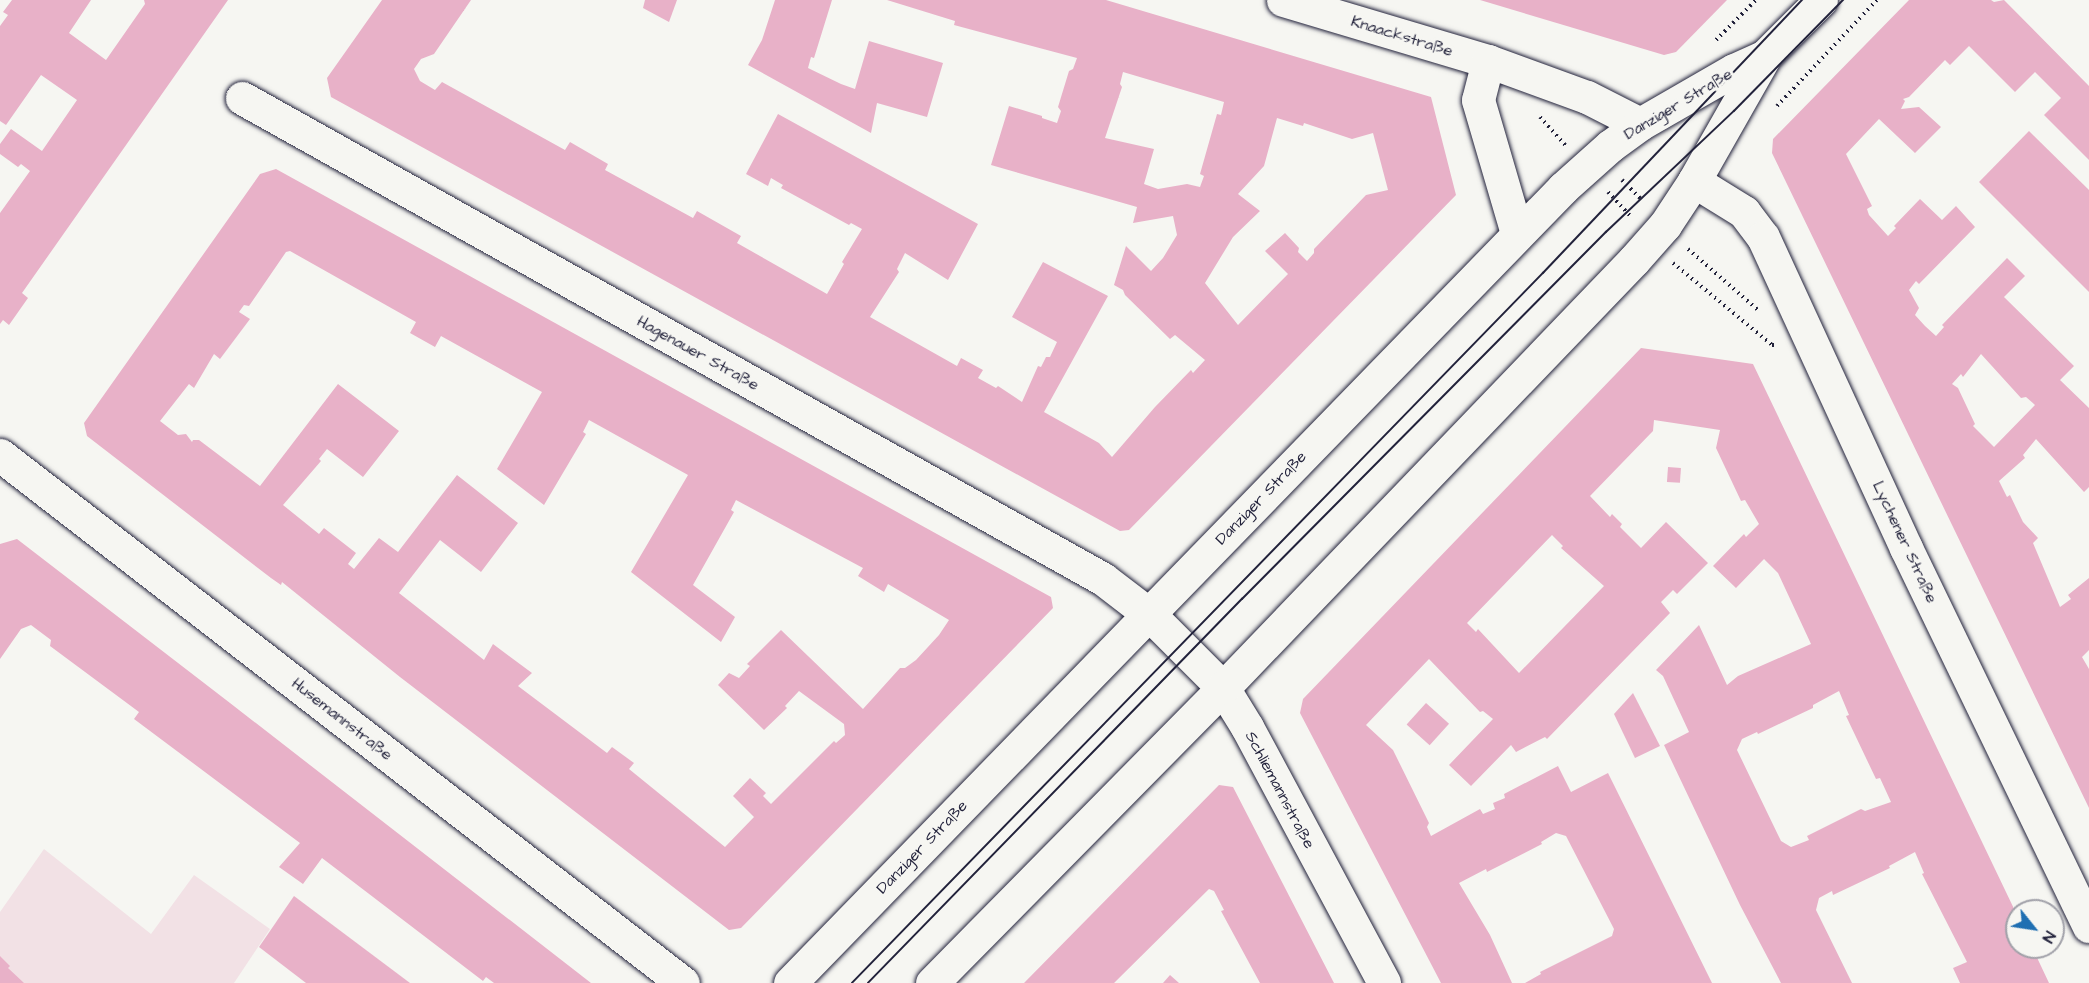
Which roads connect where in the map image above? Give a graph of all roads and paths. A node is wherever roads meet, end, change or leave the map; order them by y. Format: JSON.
{"nodes":[{"id":1,"x":1283,"y":0,"type":"edge"},
{"id":2,"x":1821,"y":0,"type":"edge"},
{"id":3,"x":1877,"y":0,"type":"edge"},
{"id":4,"x":1765,"y":56,"type":"junction"},
{"id":5,"x":1488,"y":61,"type":"junction"},
{"id":6,"x":242,"y":98,"type":"dead end"},
{"id":7,"x":1776,"y":107,"type":"dead end"},
{"id":8,"x":1640,"y":124,"type":"junction"},
{"id":9,"x":1550,"y":128,"type":"dead end"},
{"id":10,"x":1593,"y":162,"type":"junction"},
{"id":11,"x":1695,"y":181,"type":"junction"},
{"id":12,"x":1659,"y":232,"type":"junction"},
{"id":13,"x":1517,"y":233,"type":"junction"},
{"id":14,"x":1765,"y":316,"type":"dead end"},
{"id":15,"x":1817,"y":349,"type":"junction"},
{"id":16,"x":0,"y":455,"type":"edge"},
{"id":17,"x":1150,"y":615,"type":"junction"},
{"id":18,"x":1223,"y":688,"type":"junction"},
{"id":19,"x":2089,"y":926,"type":"edge"},
{"id":20,"x":683,"y":983,"type":"edge"},
{"id":21,"x":790,"y":983,"type":"edge"},
{"id":22,"x":932,"y":983,"type":"edge"},
{"id":23,"x":1384,"y":983,"type":"edge"}],
"edges":[{"from":1,"to":5,"type":"street","name":"Knaackstraße"},
{"from":2,"to":4,"type":"street","name":"Danziger Straße"},
{"from":3,"to":7,"type":"path"},
{"from":4,"to":8,"type":"street","name":"Danziger Straße"},
{"from":4,"to":11,"type":"street","name":"Danziger Straße"},
{"from":5,"to":8,"type":"street","name":"Knaackstraße"},
{"from":5,"to":13,"type":"street"},
{"from":6,"to":17,"type":"street","name":"Hagenauer Straße"},
{"from":8,"to":10,"type":"street","name":"Danziger Straße"},
{"from":9,"to":10,"type":"path"},
{"from":10,"to":12,"type":"path"},
{"from":10,"to":12,"type":"path"},
{"from":10,"to":13,"type":"street","name":"Danziger Straße"},
{"from":11,"to":12,"type":"street","name":"Danziger Straße"},
{"from":11,"to":15,"type":"street","name":"Lychener Straße"},
{"from":12,"to":14,"type":"path"},
{"from":12,"to":15,"type":"path"},
{"from":12,"to":18,"type":"street","name":"Danziger Straße"},
{"from":13,"to":17,"type":"street","name":"Danziger Straße"},
{"from":15,"to":19,"type":"street","name":"Lychener Straße"},
{"from":16,"to":20,"type":"street","name":"Husemannstraße"},
{"from":17,"to":18,"type":"street","name":"Schliemannstraße"},
{"from":17,"to":21,"type":"street","name":"Danziger Straße"},
{"from":18,"to":22,"type":"street","name":"Danziger Straße"},
{"from":18,"to":23,"type":"street","name":"Schliemannstraße"}]}
